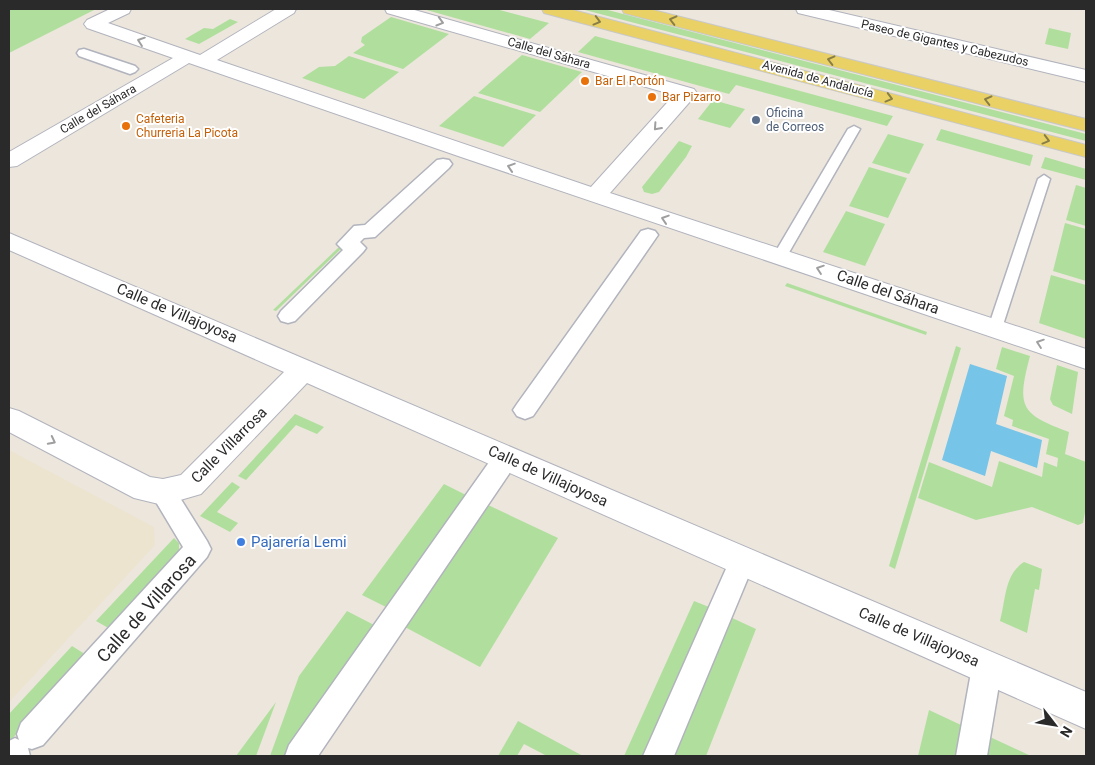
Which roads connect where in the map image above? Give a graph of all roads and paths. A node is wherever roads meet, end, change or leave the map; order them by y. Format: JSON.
{"nodes":[{"id":1,"x":123,"y":9,"type":"edge"},
{"id":2,"x":288,"y":9,"type":"edge"},
{"id":3,"x":393,"y":9,"type":"edge"},
{"id":4,"x":550,"y":9,"type":"edge"},
{"id":5,"x":630,"y":9,"type":"edge"},
{"id":6,"x":804,"y":9,"type":"edge"},
{"id":7,"x":125,"y":52,"type":"dead end"},
{"id":8,"x":84,"y":53,"type":"dead end"},
{"id":9,"x":194,"y":60,"type":"junction"},
{"id":10,"x":108,"y":61,"type":"junction"},
{"id":11,"x":130,"y":69,"type":"dead end"},
{"id":12,"x":92,"y":70,"type":"dead end"},
{"id":13,"x":1086,"y":76,"type":"edge"},
{"id":14,"x":1086,"y":125,"type":"edge"},
{"id":15,"x":854,"y":129,"type":"dead end"},
{"id":16,"x":1086,"y":150,"type":"edge"},
{"id":17,"x":9,"y":161,"type":"edge"},
{"id":18,"x":443,"y":164,"type":"dead end"},
{"id":19,"x":1044,"y":178,"type":"dead end"},
{"id":20,"x":596,"y":195,"type":"junction"},
{"id":21,"x":648,"y":234,"type":"dead end"},
{"id":22,"x":9,"y":241,"type":"edge"},
{"id":23,"x":780,"y":256,"type":"junction"},
{"id":24,"x":288,"y":316,"type":"dead end"},
{"id":25,"x":996,"y":328,"type":"junction"},
{"id":26,"x":1086,"y":359,"type":"edge"},
{"id":27,"x":304,"y":369,"type":"junction"},
{"id":28,"x":524,"y":410,"type":"dead end"},
{"id":29,"x":9,"y":418,"type":"edge"},
{"id":30,"x":506,"y":458,"type":"junction"},
{"id":31,"x":163,"y":492,"type":"junction"},
{"id":32,"x":742,"y":561,"type":"junction"},
{"id":33,"x":987,"y":667,"type":"junction"},
{"id":34,"x":1086,"y":711,"type":"edge"},
{"id":35,"x":20,"y":748,"type":"edge"},
{"id":36,"x":300,"y":756,"type":"edge"},
{"id":37,"x":658,"y":756,"type":"edge"},
{"id":38,"x":970,"y":756,"type":"edge"}],
"edges":[{"from":9,"to":1,"type":"street","name":"Calle del Sáhara","one_way":true},
{"from":2,"to":9,"type":"street","name":"Calle del Sáhara"},
{"from":3,"to":20,"type":"street","name":"Calle del Sáhara","one_way":true},
{"from":4,"to":16,"type":"main road","name":"Avenida de Andalucía","one_way":true},
{"from":14,"to":5,"type":"main road","name":"Avenida de Andalucía","one_way":true},
{"from":6,"to":13,"type":"street","name":"Paseo de Gigantes y Cabezudos"},
{"from":7,"to":10,"type":"street"},
{"from":8,"to":10,"type":"street"},
{"from":9,"to":17,"type":"street","name":"Calle del Sáhara"},
{"from":20,"to":9,"type":"street","name":"Calle del Sáhara","one_way":true},
{"from":10,"to":11,"type":"street"},
{"from":10,"to":12,"type":"street"},
{"from":15,"to":23,"type":"lane"},
{"from":18,"to":24,"type":"street"},
{"from":19,"to":25,"type":"lane"},
{"from":23,"to":20,"type":"street","name":"Calle del Sáhara","one_way":true},
{"from":21,"to":28,"type":"street"},
{"from":22,"to":27,"type":"street","name":"Calle de Villajoyosa"},
{"from":25,"to":23,"type":"street","name":"Calle del Sáhara","one_way":true},
{"from":26,"to":25,"type":"street","name":"Calle del Sáhara","one_way":true},
{"from":27,"to":30,"type":"street","name":"Calle de Villajoyosa"},
{"from":27,"to":31,"type":"street","name":"Calle Villarrosa"},
{"from":29,"to":31,"type":"street","name":"Calle Villarrosa","one_way":true},
{"from":30,"to":32,"type":"street","name":"Calle de Villajoyosa"},
{"from":30,"to":36,"type":"street"},
{"from":31,"to":35,"type":"street","name":"Calle de Villarosa"},
{"from":32,"to":33,"type":"street","name":"Calle de Villajoyosa"},
{"from":32,"to":37,"type":"street"},
{"from":33,"to":34,"type":"street","name":"Calle de Villajoyosa"},
{"from":33,"to":38,"type":"street"}]}
